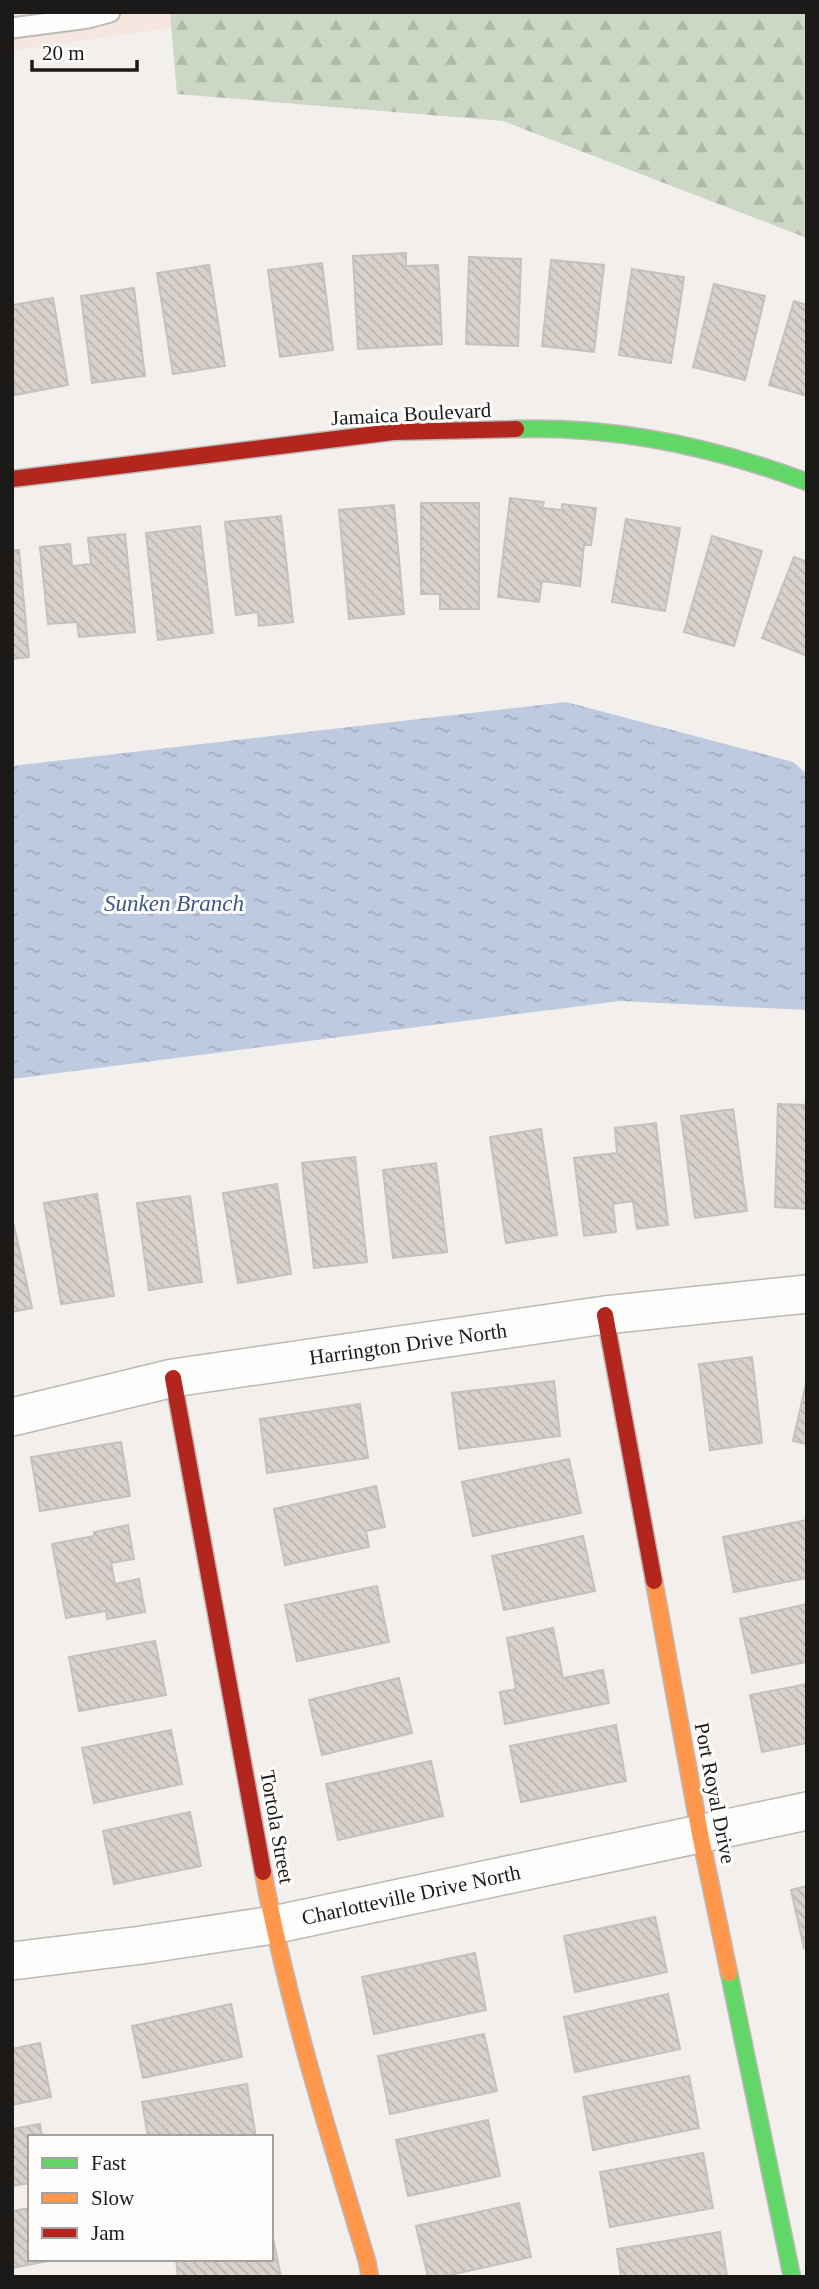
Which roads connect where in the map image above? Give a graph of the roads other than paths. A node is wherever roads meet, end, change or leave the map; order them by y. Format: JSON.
{"nodes":[{"id":1,"x":110,"y":12,"type":"edge"},
{"id":2,"x":12,"y":28,"type":"edge"},
{"id":3,"x":12,"y":479,"type":"edge"},
{"id":4,"x":807,"y":482,"type":"edge"},
{"id":5,"x":807,"y":1294,"type":"edge"},
{"id":6,"x":605,"y":1315,"type":"junction"},
{"id":7,"x":173,"y":1378,"type":"junction"},
{"id":8,"x":12,"y":1417,"type":"edge"},
{"id":9,"x":807,"y":1811,"type":"edge"},
{"id":10,"x":700,"y":1834,"type":"junction"},
{"id":11,"x":273,"y":1925,"type":"junction"},
{"id":12,"x":12,"y":1961,"type":"edge"},
{"id":13,"x":370,"y":2277,"type":"edge"},
{"id":14,"x":792,"y":2277,"type":"edge"}],
"edges":[{"from":1,"to":2,"type":"lane"},
{"from":3,"to":4,"type":"street","name":"Jamaica Boulevard"},
{"from":5,"to":6,"type":"street","name":"Harrington Drive North"},
{"from":6,"to":7,"type":"street","name":"Harrington Drive North"},
{"from":6,"to":10,"type":"street","name":"Port Royal Drive"},
{"from":7,"to":8,"type":"street","name":"Harrington Drive North"},
{"from":7,"to":11,"type":"street","name":"Tortola Street"},
{"from":9,"to":10,"type":"street","name":"Charlotteville Drive North"},
{"from":10,"to":11,"type":"street","name":"Charlotteville Drive North"},
{"from":10,"to":14,"type":"street","name":"Port Royal Drive"},
{"from":11,"to":12,"type":"street","name":"Charlotteville Drive North"},
{"from":11,"to":13,"type":"street","name":"Tortola Street"}]}
